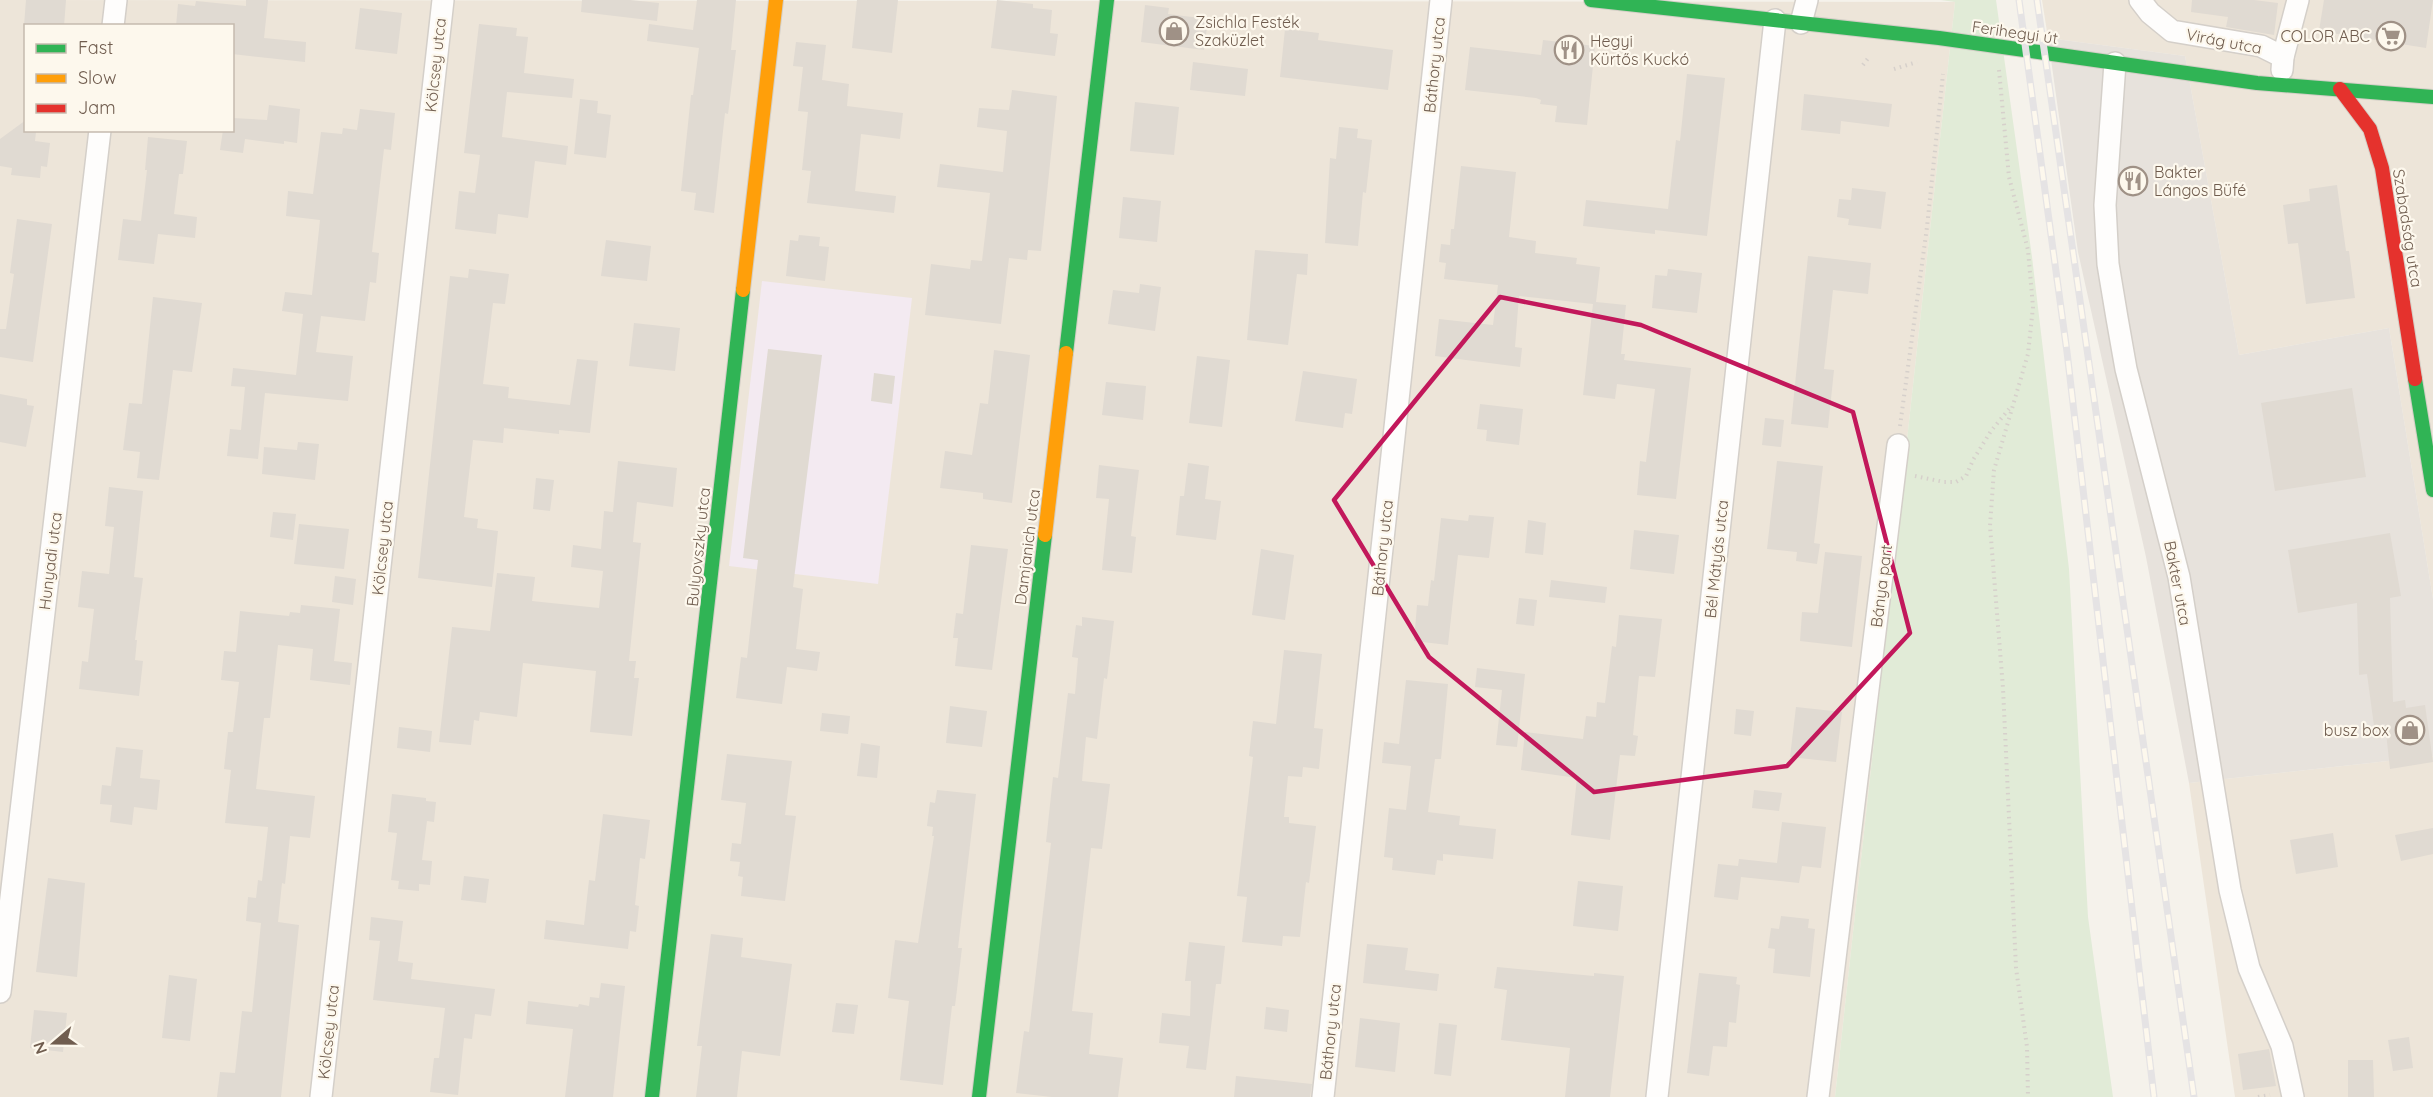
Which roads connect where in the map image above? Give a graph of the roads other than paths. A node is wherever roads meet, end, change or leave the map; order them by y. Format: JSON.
{"nodes":[{"id":1,"x":116,"y":0,"type":"edge"},
{"id":2,"x":442,"y":0,"type":"edge"},
{"id":3,"x":776,"y":0,"type":"edge"},
{"id":4,"x":1107,"y":0,"type":"edge"},
{"id":5,"x":1441,"y":0,"type":"edge"},
{"id":6,"x":1591,"y":0,"type":"edge"},
{"id":7,"x":1807,"y":0,"type":"edge"},
{"id":8,"x":2140,"y":0,"type":"edge"},
{"id":9,"x":2298,"y":0,"type":"edge"},
{"id":10,"x":1775,"y":20,"type":"junction"},
{"id":11,"x":1801,"y":23,"type":"junction"},
{"id":12,"x":113,"y":24,"type":"edge"},
{"id":13,"x":2283,"y":57,"type":"junction"},
{"id":14,"x":2115,"y":63,"type":"junction"},
{"id":15,"x":2281,"y":85,"type":"junction"},
{"id":16,"x":2340,"y":89,"type":"junction"},
{"id":17,"x":2433,"y":98,"type":"edge"},
{"id":18,"x":100,"y":132,"type":"edge"},
{"id":19,"x":1897,"y":455,"type":"road end"},
{"id":20,"x":2433,"y":490,"type":"edge"},
{"id":21,"x":0,"y":992,"type":"edge"},
{"id":22,"x":321,"y":1097,"type":"edge"},
{"id":23,"x":652,"y":1097,"type":"edge"},
{"id":24,"x":979,"y":1097,"type":"edge"},
{"id":25,"x":1323,"y":1097,"type":"edge"},
{"id":26,"x":1657,"y":1097,"type":"edge"},
{"id":27,"x":1818,"y":1097,"type":"edge"},
{"id":28,"x":2293,"y":1097,"type":"edge"}],
"edges":[{"from":1,"to":12,"type":"street"},
{"from":2,"to":22,"type":"street","name":"Kölcsey utca"},
{"from":3,"to":23,"type":"street","name":"Bulyovszky utca"},
{"from":4,"to":24,"type":"street","name":"Damjanich utca"},
{"from":5,"to":25,"type":"street","name":"Báthory utca"},
{"from":6,"to":10,"type":"street","name":"Ferihegyi út"},
{"from":7,"to":11,"type":"street"},
{"from":8,"to":13,"type":"street","name":"Virág utca"},
{"from":9,"to":13,"type":"street"},
{"from":10,"to":11,"type":"street","name":"Ferihegyi út"},
{"from":10,"to":26,"type":"street","name":"Bél Mátyás utca"},
{"from":11,"to":14,"type":"street","name":"Ferihegyi út"},
{"from":13,"to":15,"type":"street"},
{"from":14,"to":15,"type":"street","name":"Ferihegyi út"},
{"from":14,"to":28,"type":"street","name":"Bakter utca"},
{"from":15,"to":16,"type":"street","name":"Ferihegyi út"},
{"from":16,"to":17,"type":"street","name":"Ferihegyi út"},
{"from":16,"to":20,"type":"street","name":"Szabadság utca"},
{"from":18,"to":21,"type":"street","name":"Hunyadi utca"},
{"from":19,"to":27,"type":"street","name":"Bánya part"}]}
